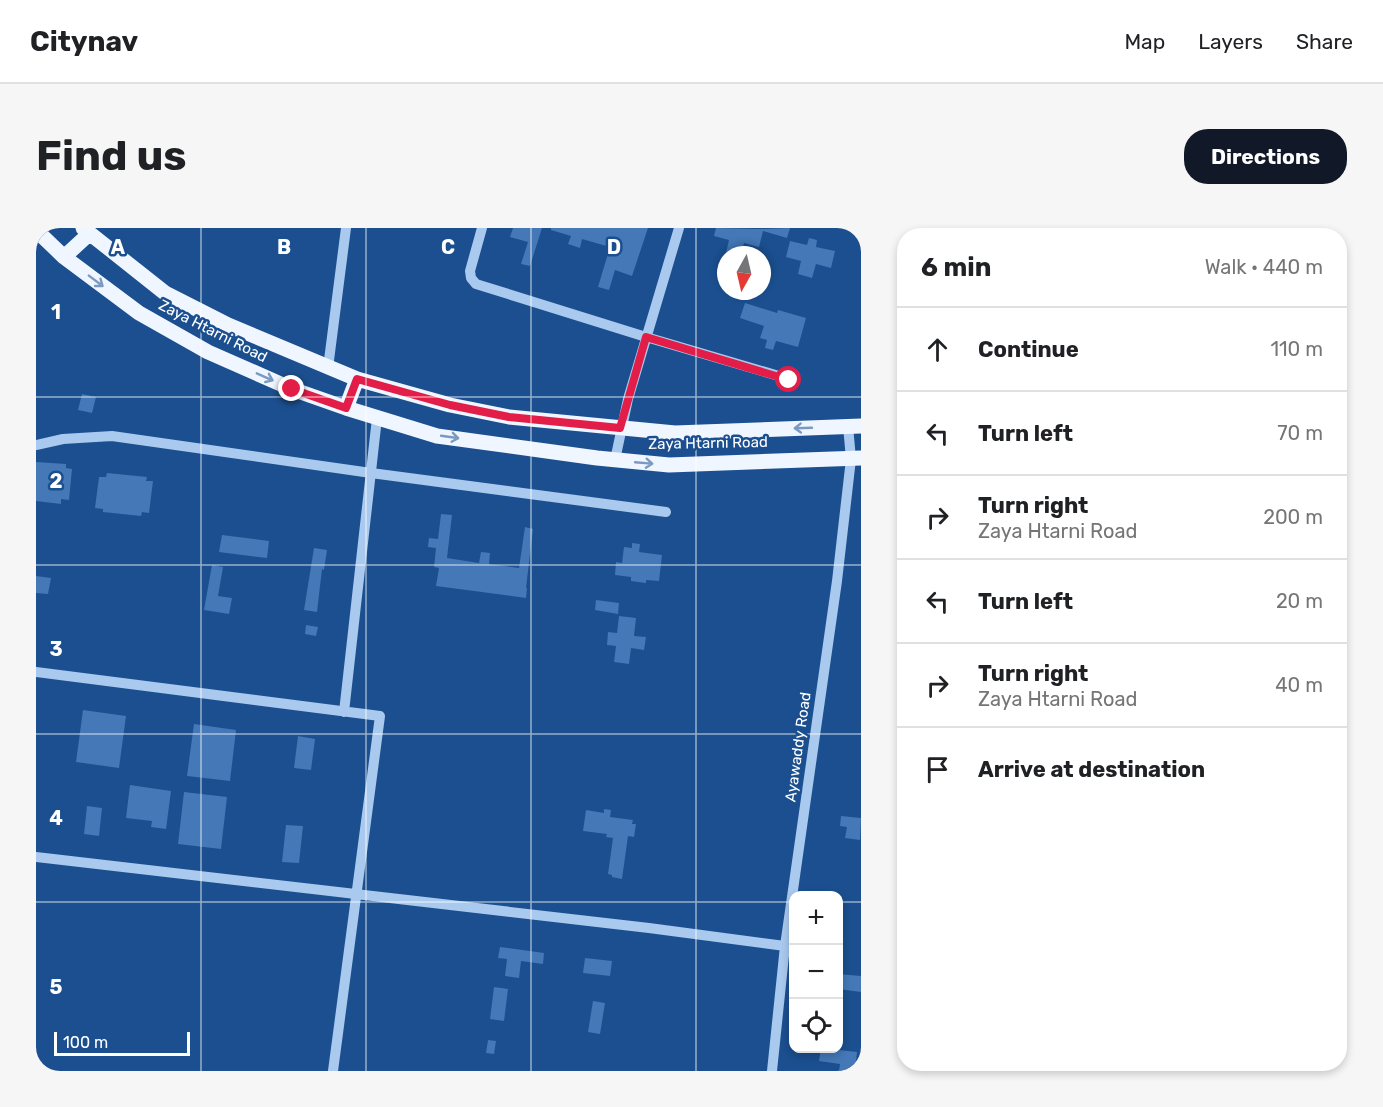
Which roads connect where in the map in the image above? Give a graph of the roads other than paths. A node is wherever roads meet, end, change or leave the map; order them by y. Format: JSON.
{"nodes":[{"id":1,"x":346,"y":228,"type":"edge"},
{"id":2,"x":482,"y":228,"type":"edge"},
{"id":3,"x":679,"y":228,"type":"edge"},
{"id":4,"x":36,"y":230,"type":"edge"},
{"id":5,"x":86,"y":231,"type":"edge"},
{"id":6,"x":64,"y":257,"type":"junction"},
{"id":7,"x":646,"y":337,"type":"junction"},
{"id":8,"x":328,"y":368,"type":"junction"},
{"id":9,"x":357,"y":379,"type":"junction"},
{"id":10,"x":789,"y":380,"type":"dead end"},
{"id":11,"x":346,"y":408,"type":"junction"},
{"id":12,"x":377,"y":418,"type":"junction"},
{"id":13,"x":855,"y":426,"type":"edge"},
{"id":14,"x":620,"y":428,"type":"junction"},
{"id":15,"x":36,"y":445,"type":"edge"},
{"id":16,"x":856,"y":458,"type":"edge"},
{"id":17,"x":615,"y":460,"type":"junction"},
{"id":18,"x":371,"y":473,"type":"junction"},
{"id":19,"x":666,"y":512,"type":"dead end"},
{"id":20,"x":36,"y":672,"type":"edge"},
{"id":21,"x":344,"y":711,"type":"junction"},
{"id":22,"x":36,"y":857,"type":"edge"},
{"id":23,"x":356,"y":894,"type":"junction"},
{"id":24,"x":785,"y":946,"type":"junction"},
{"id":25,"x":333,"y":1071,"type":"edge"},
{"id":26,"x":772,"y":1071,"type":"edge"}],
"edges":[{"from":1,"to":8,"type":"street"},
{"from":2,"to":7,"type":"street"},
{"from":3,"to":7,"type":"street"},
{"from":4,"to":6,"type":"main road","name":"Zaya Htarni Road"},
{"from":5,"to":6,"type":"main road"},
{"from":5,"to":8,"type":"main road","name":"Zaya Htarni Road"},
{"from":6,"to":11,"type":"main road","name":"Zaya Htarni Road","one_way":true},
{"from":7,"to":10,"type":"street"},
{"from":7,"to":14,"type":"street"},
{"from":8,"to":9,"type":"main road","name":"Zaya Htarni Road"},
{"from":9,"to":11,"type":"main road"},
{"from":9,"to":14,"type":"main road","name":"Zaya Htarni Road"},
{"from":11,"to":12,"type":"main road","name":"Zaya Htarni Road"},
{"from":12,"to":17,"type":"main road","name":"Zaya Htarni Road","one_way":true},
{"from":12,"to":18,"type":"street"},
{"from":13,"to":14,"type":"main road","name":"Zaya Htarni Road","one_way":true},
{"from":13,"to":16,"type":"street","name":"Ayawaddy Road"},
{"from":14,"to":17,"type":"street"},
{"from":15,"to":18,"type":"street"},
{"from":17,"to":16,"type":"main road","name":"Zaya Htarni Road","one_way":true},
{"from":16,"to":24,"type":"street","name":"Ayawaddy Road"},
{"from":18,"to":19,"type":"street"},
{"from":18,"to":21,"type":"street"},
{"from":20,"to":21,"type":"street"},
{"from":21,"to":23,"type":"street"},
{"from":22,"to":23,"type":"street"},
{"from":23,"to":24,"type":"street"},
{"from":23,"to":25,"type":"street"},
{"from":24,"to":26,"type":"street","name":"Ayawaddy Road"}]}
